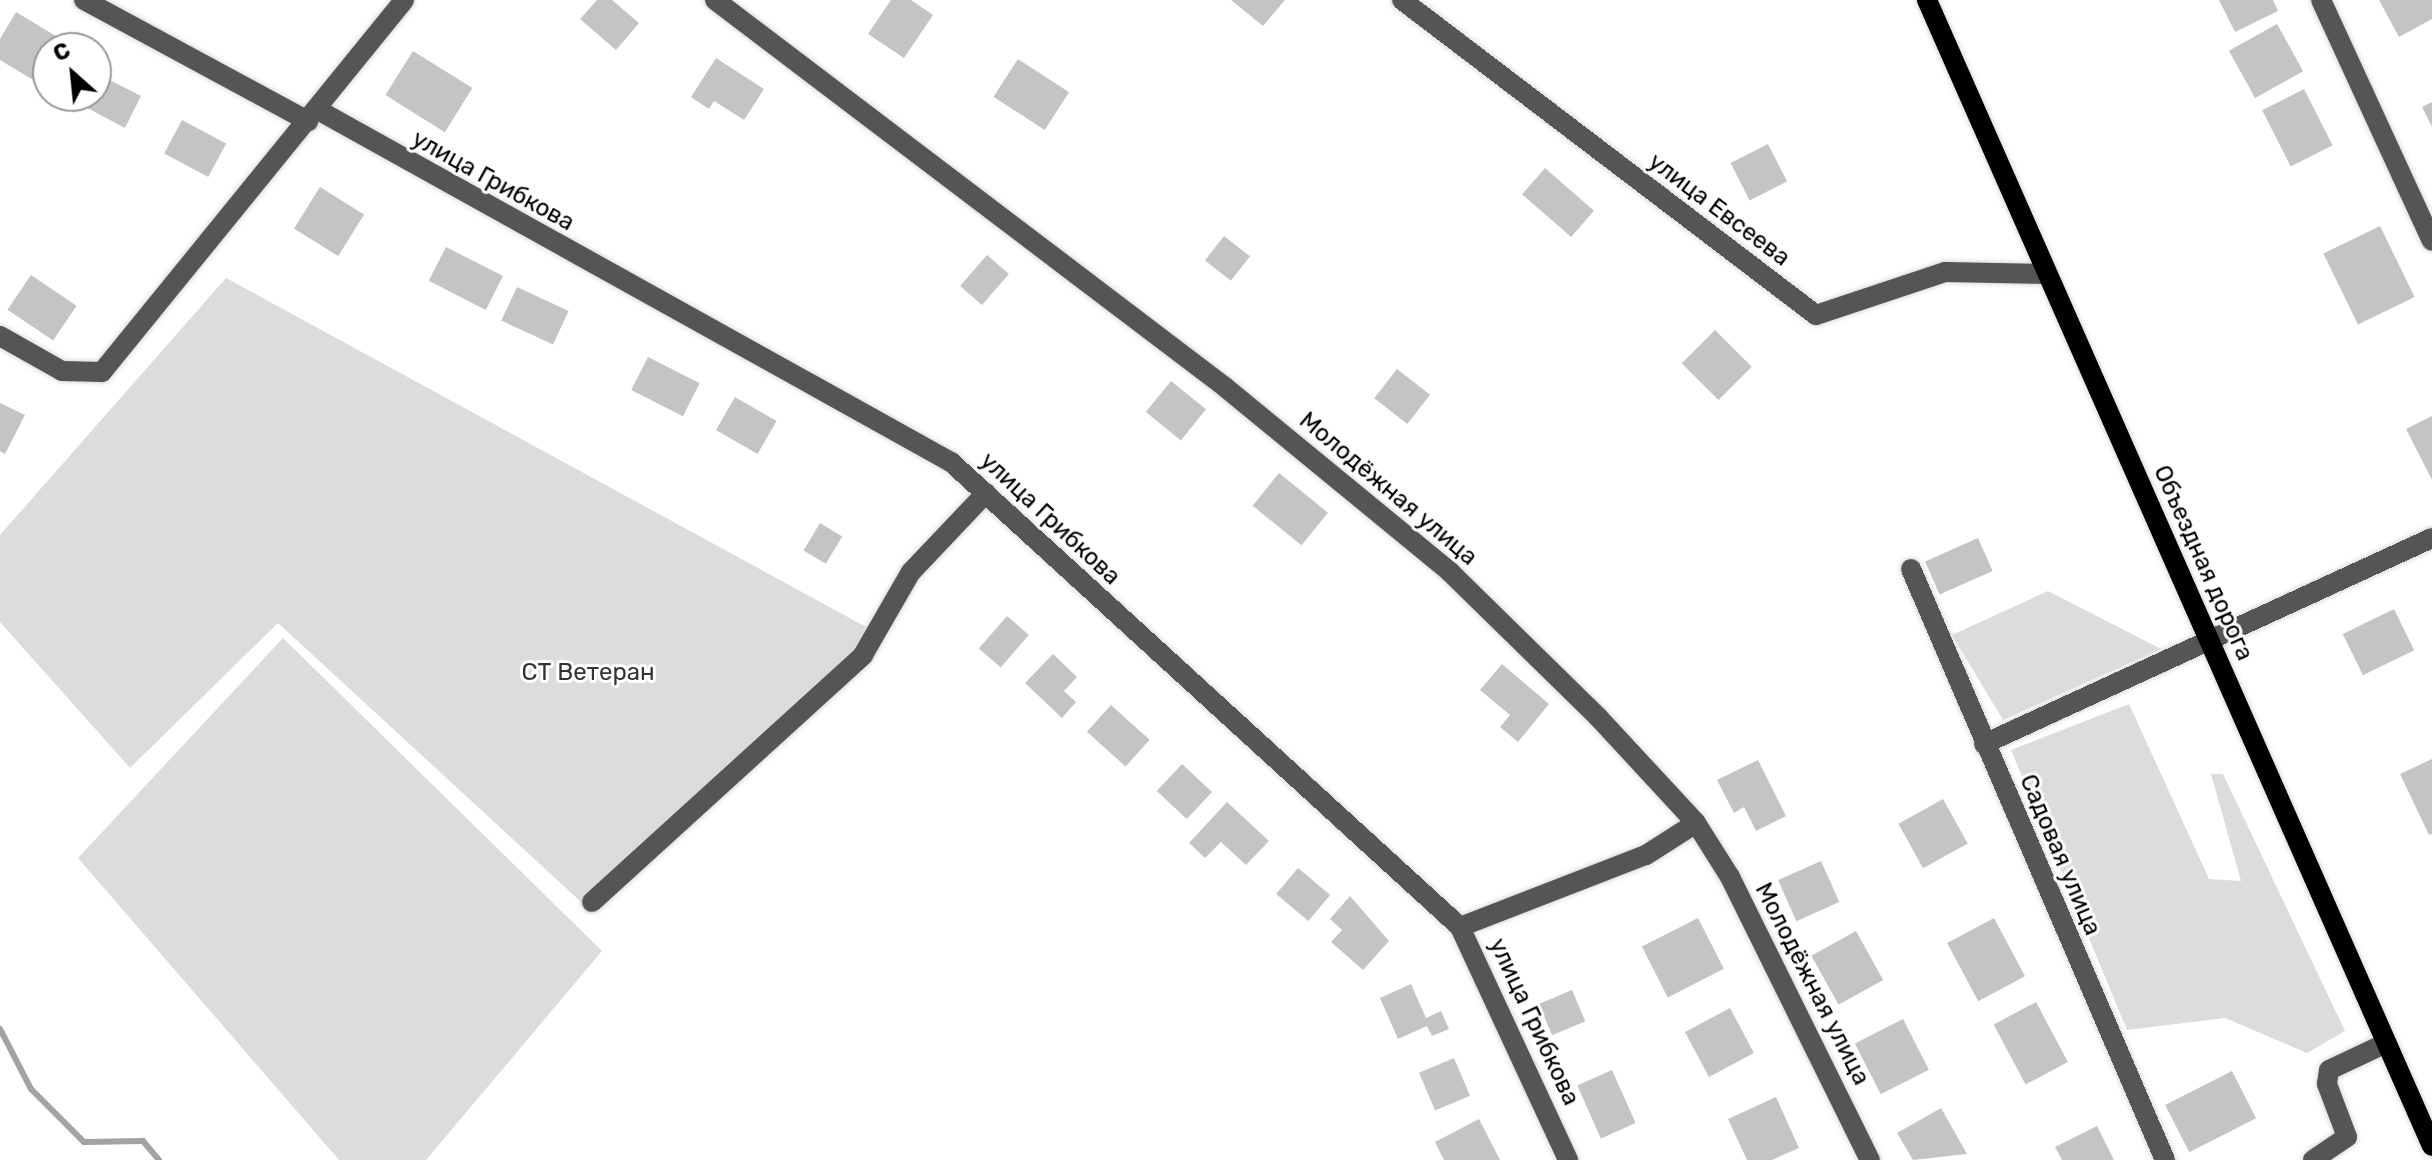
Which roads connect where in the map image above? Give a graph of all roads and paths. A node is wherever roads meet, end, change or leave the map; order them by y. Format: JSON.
{"nodes":[{"id":1,"x":84,"y":0,"type":"edge"},
{"id":2,"x":404,"y":0,"type":"edge"},
{"id":3,"x":715,"y":0,"type":"edge"},
{"id":4,"x":1402,"y":0,"type":"edge"},
{"id":5,"x":1927,"y":0,"type":"edge"},
{"id":6,"x":2321,"y":0,"type":"edge"},
{"id":7,"x":313,"y":115,"type":"junction"},
{"id":8,"x":2432,"y":241,"type":"edge"},
{"id":9,"x":2047,"y":274,"type":"junction"},
{"id":10,"x":0,"y":336,"type":"edge"},
{"id":11,"x":986,"y":493,"type":"junction"},
{"id":12,"x":2432,"y":538,"type":"edge"},
{"id":13,"x":1911,"y":569,"type":"dead end"},
{"id":14,"x":2210,"y":645,"type":"junction"},
{"id":15,"x":1984,"y":744,"type":"junction"},
{"id":16,"x":1696,"y":823,"type":"junction"},
{"id":17,"x":592,"y":902,"type":"dead end"},
{"id":18,"x":1460,"y":927,"type":"junction"},
{"id":19,"x":2384,"y":1044,"type":"junction"},
{"id":20,"x":2432,"y":1146,"type":"edge"},
{"id":21,"x":1568,"y":1160,"type":"edge"},
{"id":22,"x":1870,"y":1160,"type":"edge"},
{"id":23,"x":2165,"y":1160,"type":"edge"},
{"id":24,"x":2313,"y":1160,"type":"edge"}],
"edges":[{"from":1,"to":7,"type":"street","name":"улица Грибкова"},
{"from":2,"to":7,"type":"street"},
{"from":3,"to":16,"type":"street","name":"Молодёжная улица"},
{"from":4,"to":9,"type":"street","name":"улица Евсеева"},
{"from":5,"to":9,"type":"main road","name":"Объездная дорога"},
{"from":6,"to":8,"type":"street"},
{"from":7,"to":10,"type":"street"},
{"from":7,"to":11,"type":"street","name":"улица Грибкова"},
{"from":9,"to":14,"type":"main road","name":"Объездная дорога"},
{"from":11,"to":17,"type":"street"},
{"from":11,"to":18,"type":"street","name":"улица Грибкова"},
{"from":12,"to":14,"type":"street"},
{"from":13,"to":15,"type":"street","name":"Садовая улица"},
{"from":14,"to":15,"type":"street"},
{"from":14,"to":19,"type":"main road","name":"Объездная дорога"},
{"from":15,"to":23,"type":"street","name":"Садовая улица"},
{"from":16,"to":18,"type":"street"},
{"from":16,"to":22,"type":"street","name":"Молодёжная улица"},
{"from":18,"to":21,"type":"street","name":"улица Грибкова"},
{"from":19,"to":20,"type":"main road","name":"Объездная дорога"},
{"from":19,"to":24,"type":"street"}]}
